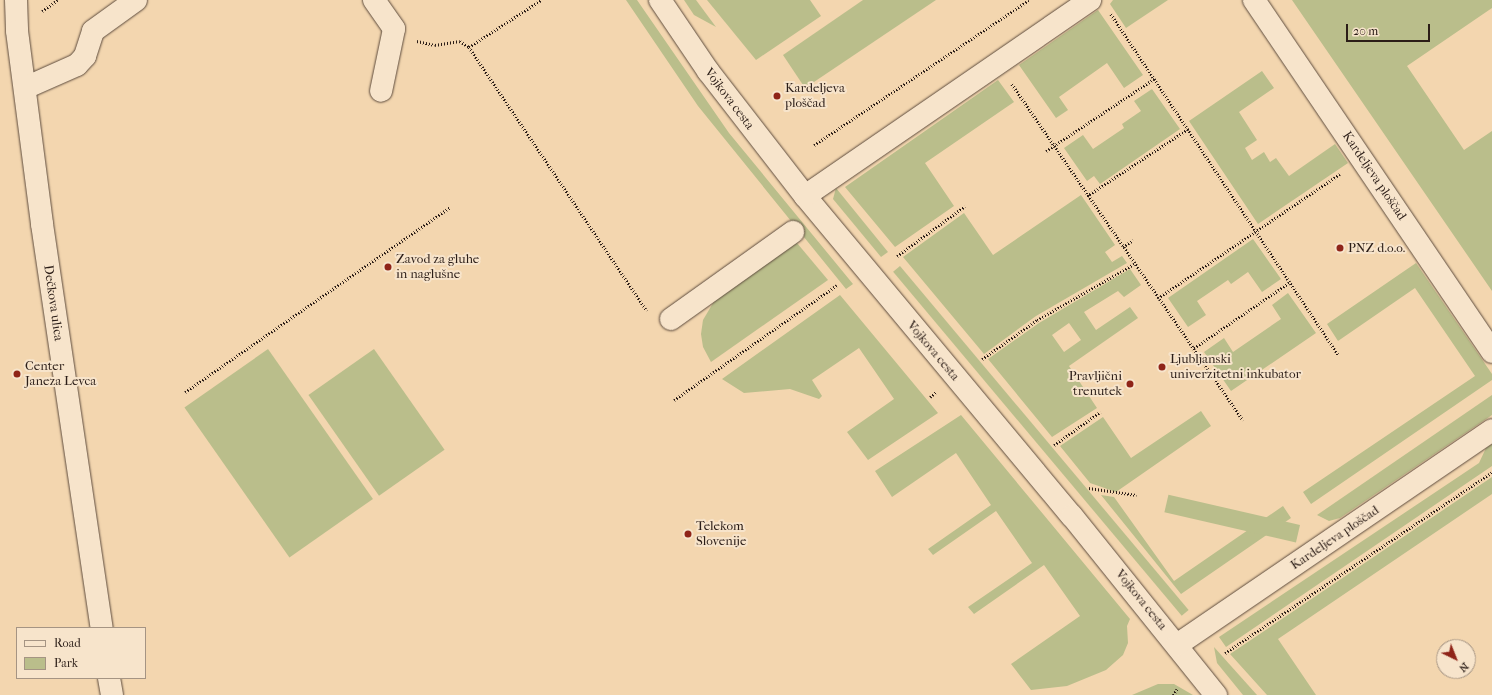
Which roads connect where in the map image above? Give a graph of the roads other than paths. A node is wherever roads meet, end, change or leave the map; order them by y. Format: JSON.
{"nodes":[{"id":1,"x":16,"y":0,"type":"edge"},
{"id":2,"x":136,"y":0,"type":"edge"},
{"id":3,"x":374,"y":0,"type":"edge"},
{"id":4,"x":1254,"y":0,"type":"edge"},
{"id":5,"x":662,"y":1,"type":"edge"},
{"id":6,"x":1098,"y":3,"type":"edge"},
{"id":7,"x":25,"y":88,"type":"junction"},
{"id":8,"x":381,"y":92,"type":"dead end"},
{"id":9,"x":805,"y":196,"type":"junction"},
{"id":10,"x":793,"y":232,"type":"dead end"},
{"id":11,"x":661,"y":318,"type":"road end"},
{"id":12,"x":1492,"y":352,"type":"edge"},
{"id":13,"x":1492,"y":430,"type":"edge"},
{"id":14,"x":102,"y":627,"type":"edge"},
{"id":15,"x":1177,"y":645,"type":"junction"},
{"id":16,"x":109,"y":679,"type":"edge"},
{"id":17,"x":112,"y":695,"type":"edge"},
{"id":18,"x":1216,"y":695,"type":"edge"}],
"edges":[{"from":1,"to":7,"type":"street","name":"Dečkova ulica"},
{"from":2,"to":7,"type":"street"},
{"from":3,"to":8,"type":"street"},
{"from":4,"to":12,"type":"street","name":"Kardeljeva ploščad"},
{"from":5,"to":9,"type":"street","name":"Vojkova cesta"},
{"from":6,"to":9,"type":"street"},
{"from":7,"to":14,"type":"street","name":"Dečkova ulica"},
{"from":9,"to":15,"type":"street","name":"Vojkova cesta"},
{"from":10,"to":11,"type":"street"},
{"from":13,"to":15,"type":"street","name":"Kardeljeva ploščad"},
{"from":15,"to":18,"type":"street","name":"Vojkova cesta"},
{"from":16,"to":17,"type":"street"}]}
